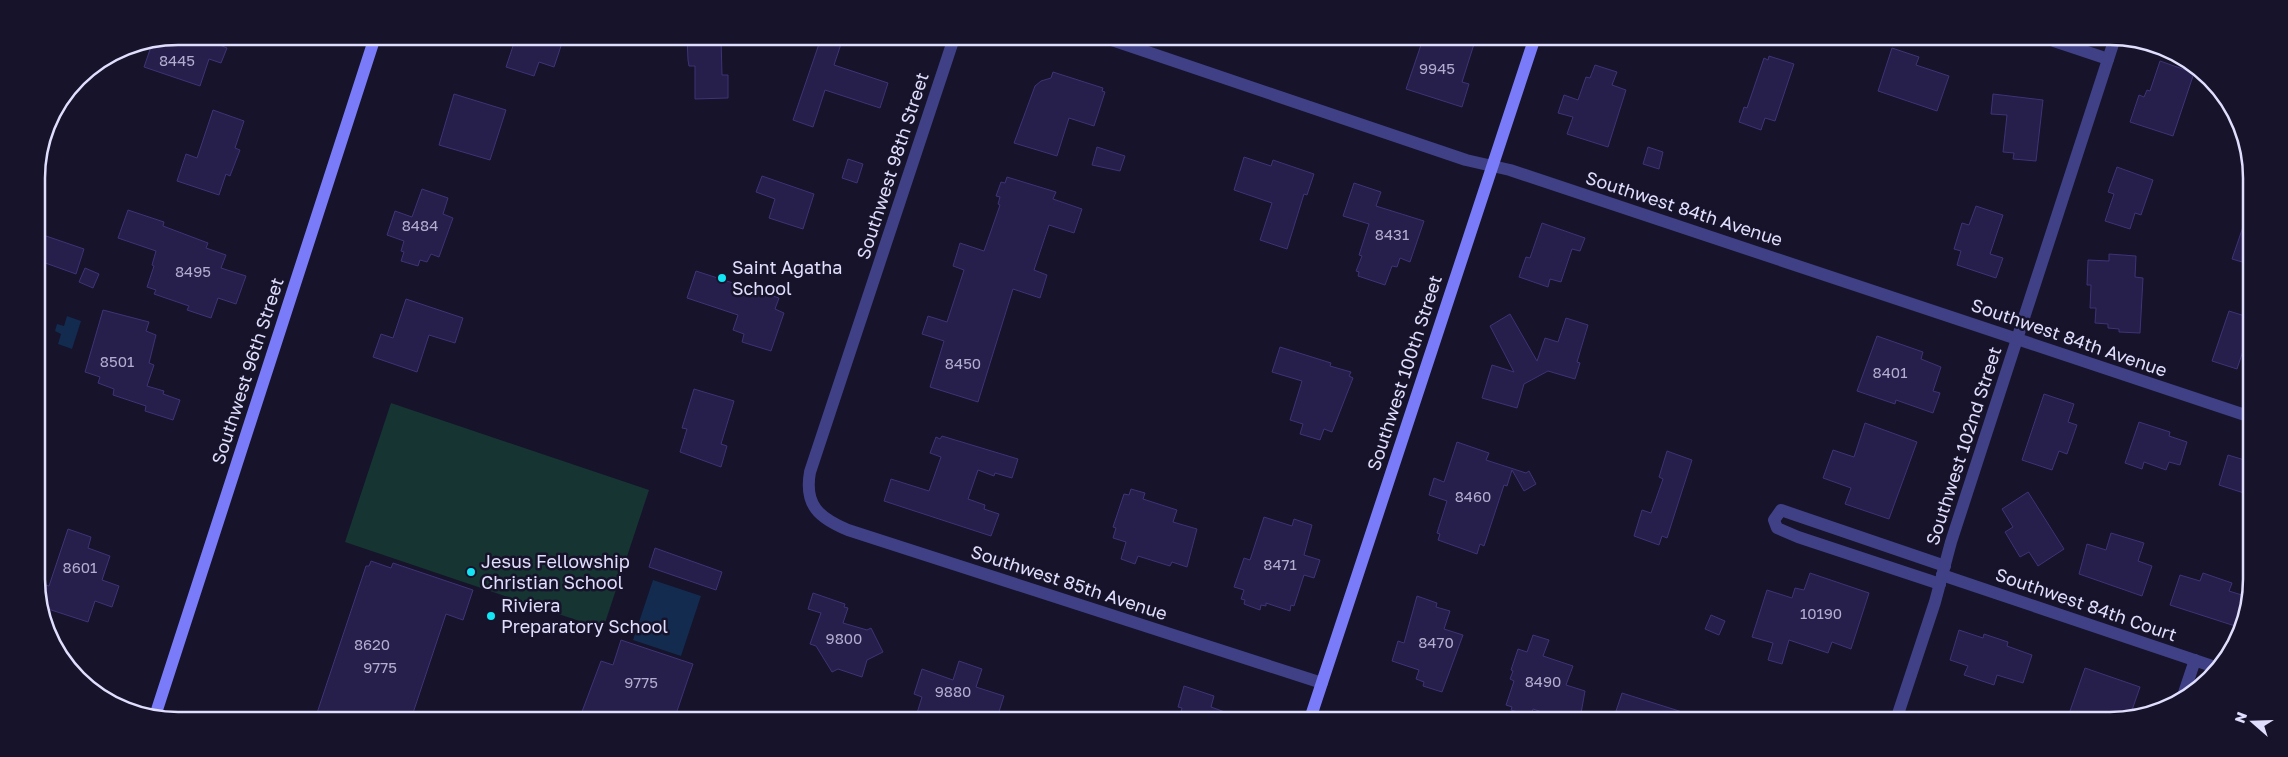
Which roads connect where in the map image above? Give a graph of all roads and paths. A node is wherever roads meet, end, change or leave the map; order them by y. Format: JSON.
{"nodes":[{"id":1,"x":372,"y":45,"type":"edge"},
{"id":2,"x":952,"y":45,"type":"edge"},
{"id":3,"x":1127,"y":45,"type":"edge"},
{"id":4,"x":1532,"y":45,"type":"edge"},
{"id":5,"x":2066,"y":45,"type":"edge"},
{"id":6,"x":2113,"y":45,"type":"edge"},
{"id":7,"x":2108,"y":59,"type":"junction"},
{"id":8,"x":1492,"y":166,"type":"junction"},
{"id":9,"x":2017,"y":338,"type":"junction"},
{"id":10,"x":2243,"y":414,"type":"edge"},
{"id":11,"x":812,"y":505,"type":"joint"},
{"id":12,"x":1942,"y":575,"type":"junction"},
{"id":13,"x":2195,"y":660,"type":"junction"},
{"id":14,"x":2211,"y":666,"type":"edge"},
{"id":15,"x":1322,"y":683,"type":"junction"},
{"id":16,"x":2185,"y":689,"type":"edge"},
{"id":17,"x":157,"y":710,"type":"edge"},
{"id":18,"x":1312,"y":712,"type":"edge"},
{"id":19,"x":1899,"y":712,"type":"edge"}],
"edges":[{"from":1,"to":17,"type":"street","name":"Southwest 96th Street"},
{"from":2,"to":11,"type":"street","name":"Southwest 98th Street"},
{"from":3,"to":8,"type":"street","name":"Southwest 84th Avenue"},
{"from":4,"to":8,"type":"street","name":"Southwest 100th Street"},
{"from":5,"to":7,"type":"street"},
{"from":6,"to":7,"type":"street","name":"Southwest 102nd Street"},
{"from":7,"to":9,"type":"street","name":"Southwest 102nd Street"},
{"from":8,"to":9,"type":"street","name":"Southwest 84th Avenue"},
{"from":8,"to":15,"type":"street","name":"Southwest 100th Street"},
{"from":9,"to":10,"type":"street","name":"Southwest 84th Avenue"},
{"from":9,"to":12,"type":"street","name":"Southwest 102nd Street"},
{"from":11,"to":15,"type":"street","name":"Southwest 85th Avenue"},
{"from":12,"to":12,"type":"street","name":"Southwest 84th Court"},
{"from":12,"to":13,"type":"street","name":"Southwest 84th Court"},
{"from":12,"to":19,"type":"street","name":"Southwest 102nd Street"},
{"from":13,"to":14,"type":"street","name":"Southwest 84th Court"},
{"from":13,"to":16,"type":"street"},
{"from":15,"to":18,"type":"street","name":"Southwest 100th Street"}]}
